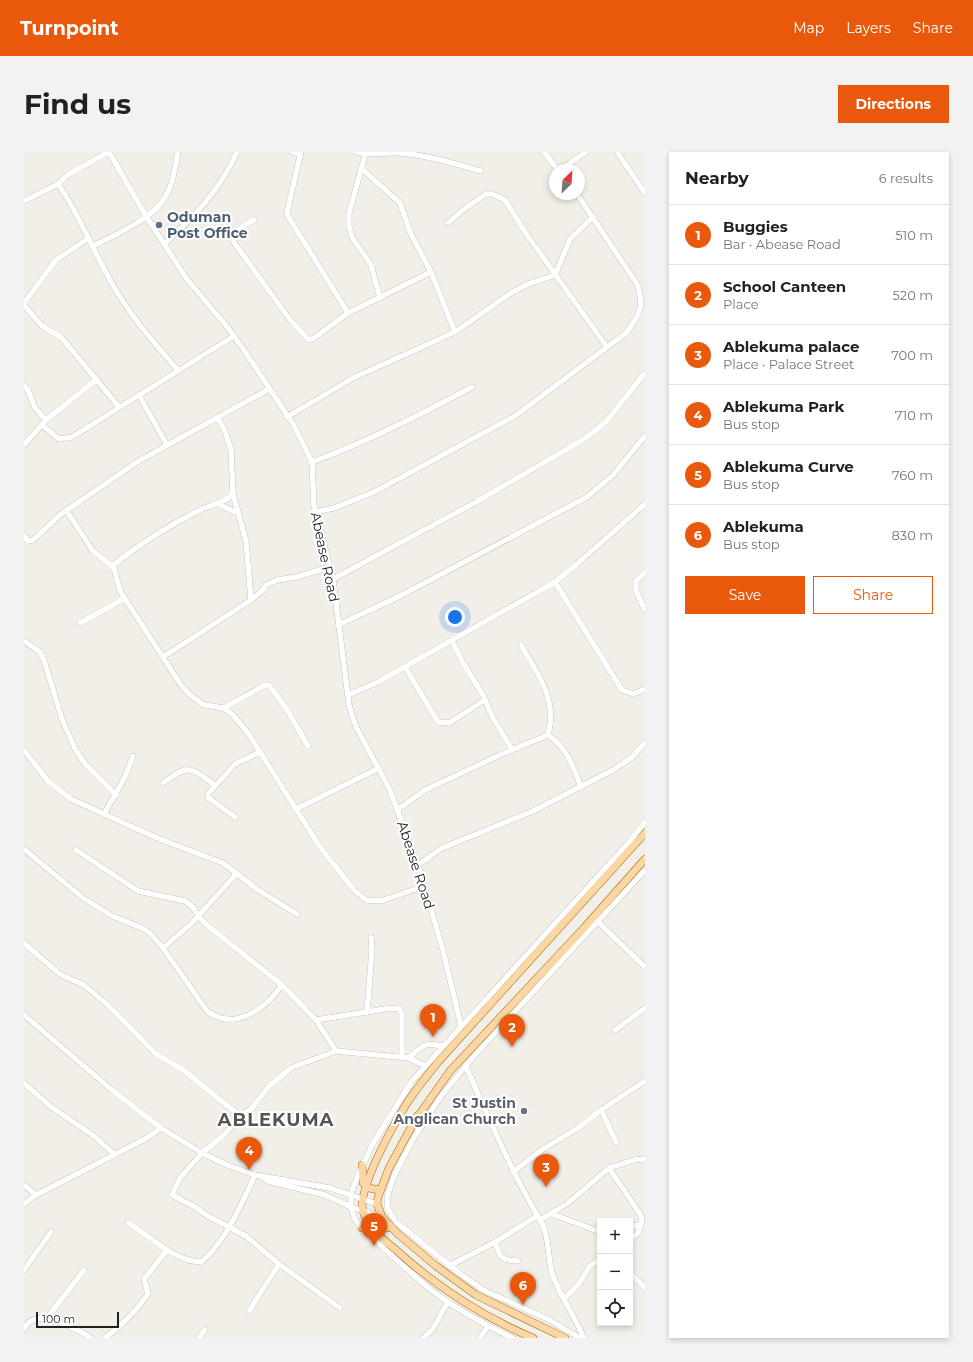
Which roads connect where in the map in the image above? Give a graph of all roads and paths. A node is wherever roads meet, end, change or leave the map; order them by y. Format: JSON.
{"nodes":[{"id":1,"x":108,"y":152,"type":"edge"},
{"id":2,"x":178,"y":152,"type":"edge"},
{"id":3,"x":237,"y":152,"type":"edge"},
{"id":4,"x":292,"y":152,"type":"edge"},
{"id":5,"x":357,"y":152,"type":"edge"},
{"id":6,"x":544,"y":152,"type":"edge"},
{"id":7,"x":586,"y":152,"type":"edge"},
{"id":8,"x":617,"y":152,"type":"edge"},
{"id":9,"x":300,"y":153,"type":"edge"},
{"id":10,"x":366,"y":153,"type":"edge"},
{"id":11,"x":554,"y":164,"type":"edge"},
{"id":12,"x":568,"y":164,"type":"edge"},
{"id":13,"x":362,"y":168,"type":"junction"},
{"id":14,"x":481,"y":171,"type":"dead end"},
{"id":15,"x":58,"y":184,"type":"junction"},
{"id":16,"x":645,"y":193,"type":"edge"},
{"id":17,"x":581,"y":200,"type":"edge"},
{"id":18,"x":24,"y":201,"type":"edge"},
{"id":19,"x":146,"y":216,"type":"junction"},
{"id":20,"x":593,"y":217,"type":"junction"},
{"id":21,"x":254,"y":220,"type":"dead end"},
{"id":22,"x":448,"y":223,"type":"dead end"},
{"id":23,"x":89,"y":238,"type":"junction"},
{"id":24,"x":164,"y":244,"type":"junction"},
{"id":25,"x":93,"y":246,"type":"junction"},
{"id":26,"x":431,"y":272,"type":"junction"},
{"id":27,"x":555,"y":275,"type":"junction"},
{"id":28,"x":380,"y":298,"type":"junction"},
{"id":29,"x":24,"y":304,"type":"edge"},
{"id":30,"x":348,"y":313,"type":"junction"},
{"id":31,"x":455,"y":332,"type":"junction"},
{"id":32,"x":234,"y":336,"type":"junction"},
{"id":33,"x":607,"y":347,"type":"junction"},
{"id":34,"x":178,"y":370,"type":"junction"},
{"id":35,"x":644,"y":374,"type":"dead end"},
{"id":36,"x":97,"y":379,"type":"junction"},
{"id":37,"x":24,"y":386,"type":"edge"},
{"id":38,"x":472,"y":387,"type":"dead end"},
{"id":39,"x":269,"y":389,"type":"junction"},
{"id":40,"x":139,"y":395,"type":"junction"},
{"id":41,"x":119,"y":407,"type":"junction"},
{"id":42,"x":287,"y":417,"type":"junction"},
{"id":43,"x":218,"y":419,"type":"junction"},
{"id":44,"x":44,"y":423,"type":"junction"},
{"id":45,"x":645,"y":436,"type":"edge"},
{"id":46,"x":24,"y":445,"type":"edge"},
{"id":47,"x":167,"y":445,"type":"junction"},
{"id":48,"x":312,"y":462,"type":"junction"},
{"id":49,"x":233,"y":494,"type":"junction"},
{"id":50,"x":218,"y":504,"type":"junction"},
{"id":51,"x":645,"y":504,"type":"edge"},
{"id":52,"x":66,"y":510,"type":"junction"},
{"id":53,"x":315,"y":512,"type":"junction"},
{"id":54,"x":237,"y":513,"type":"junction"},
{"id":55,"x":24,"y":536,"type":"edge"},
{"id":56,"x":112,"y":566,"type":"junction"},
{"id":57,"x":330,"y":567,"type":"junction"},
{"id":58,"x":645,"y":572,"type":"edge"},
{"id":59,"x":333,"y":579,"type":"junction"},
{"id":60,"x":555,"y":582,"type":"junction"},
{"id":61,"x":124,"y":598,"type":"junction"},
{"id":62,"x":250,"y":600,"type":"junction"},
{"id":63,"x":645,"y":610,"type":"edge"},
{"id":64,"x":80,"y":623,"type":"dead end"},
{"id":65,"x":338,"y":625,"type":"junction"},
{"id":66,"x":24,"y":641,"type":"edge"},
{"id":67,"x":452,"y":641,"type":"junction"},
{"id":68,"x":521,"y":645,"type":"dead end"},
{"id":69,"x":163,"y":657,"type":"junction"},
{"id":70,"x":405,"y":666,"type":"junction"},
{"id":71,"x":645,"y":689,"type":"edge"},
{"id":72,"x":348,"y":695,"type":"junction"},
{"id":73,"x":486,"y":700,"type":"junction"},
{"id":74,"x":224,"y":708,"type":"junction"},
{"id":75,"x":548,"y":735,"type":"junction"},
{"id":76,"x":645,"y":743,"type":"edge"},
{"id":77,"x":308,"y":746,"type":"dead end"},
{"id":78,"x":512,"y":749,"type":"junction"},
{"id":79,"x":24,"y":750,"type":"edge"},
{"id":80,"x":260,"y":752,"type":"junction"},
{"id":81,"x":133,"y":756,"type":"dead end"},
{"id":82,"x":379,"y":768,"type":"junction"},
{"id":83,"x":163,"y":783,"type":"dead end"},
{"id":84,"x":215,"y":785,"type":"junction"},
{"id":85,"x":581,"y":787,"type":"junction"},
{"id":86,"x":116,"y":795,"type":"junction"},
{"id":87,"x":296,"y":809,"type":"junction"},
{"id":88,"x":397,"y":810,"type":"junction"},
{"id":89,"x":104,"y":814,"type":"junction"},
{"id":90,"x":235,"y":817,"type":"dead end"},
{"id":91,"x":645,"y":822,"type":"edge"},
{"id":92,"x":645,"y":833,"type":"edge"},
{"id":93,"x":24,"y":849,"type":"edge"},
{"id":94,"x":76,"y":850,"type":"dead end"},
{"id":95,"x":645,"y":860,"type":"edge"},
{"id":96,"x":418,"y":865,"type":"junction"},
{"id":97,"x":645,"y":870,"type":"edge"},
{"id":98,"x":237,"y":873,"type":"junction"},
{"id":99,"x":633,"y":878,"type":"junction"},
{"id":100,"x":424,"y":886,"type":"junction"},
{"id":101,"x":297,"y":914,"type":"dead end"},
{"id":102,"x":198,"y":916,"type":"junction"},
{"id":103,"x":598,"y":922,"type":"junction"},
{"id":104,"x":371,"y":937,"type":"dead end"},
{"id":105,"x":24,"y":944,"type":"edge"},
{"id":106,"x":163,"y":948,"type":"junction"},
{"id":107,"x":645,"y":967,"type":"edge"},
{"id":108,"x":282,"y":985,"type":"junction"},
{"id":109,"x":645,"y":1008,"type":"edge"},
{"id":110,"x":367,"y":1012,"type":"junction"},
{"id":111,"x":24,"y":1015,"type":"edge"},
{"id":112,"x":316,"y":1020,"type":"junction"},
{"id":113,"x":461,"y":1026,"type":"junction"},
{"id":114,"x":615,"y":1030,"type":"dead end"},
{"id":115,"x":443,"y":1046,"type":"junction"},
{"id":116,"x":336,"y":1051,"type":"junction"},
{"id":117,"x":402,"y":1057,"type":"junction"},
{"id":118,"x":409,"y":1058,"type":"junction"},
{"id":119,"x":425,"y":1066,"type":"junction"},
{"id":120,"x":466,"y":1067,"type":"junction"},
{"id":121,"x":412,"y":1081,"type":"junction"},
{"id":122,"x":645,"y":1081,"type":"edge"},
{"id":123,"x":24,"y":1083,"type":"edge"},
{"id":124,"x":419,"y":1086,"type":"junction"},
{"id":125,"x":601,"y":1110,"type":"junction"},
{"id":126,"x":240,"y":1116,"type":"junction"},
{"id":127,"x":417,"y":1116,"type":"junction"},
{"id":128,"x":424,"y":1121,"type":"junction"},
{"id":129,"x":161,"y":1128,"type":"junction"},
{"id":130,"x":616,"y":1142,"type":"dead end"},
{"id":131,"x":202,"y":1153,"type":"junction"},
{"id":132,"x":115,"y":1155,"type":"junction"},
{"id":133,"x":645,"y":1159,"type":"edge"},
{"id":134,"x":362,"y":1165,"type":"junction"},
{"id":135,"x":609,"y":1168,"type":"junction"},
{"id":136,"x":513,"y":1172,"type":"junction"},
{"id":137,"x":258,"y":1176,"type":"junction"},
{"id":138,"x":24,"y":1184,"type":"edge"},
{"id":139,"x":366,"y":1186,"type":"junction"},
{"id":140,"x":379,"y":1190,"type":"junction"},
{"id":141,"x":351,"y":1194,"type":"junction"},
{"id":142,"x":36,"y":1195,"type":"junction"},
{"id":143,"x":363,"y":1198,"type":"junction"},
{"id":144,"x":24,"y":1204,"type":"edge"},
{"id":145,"x":377,"y":1204,"type":"junction"},
{"id":146,"x":351,"y":1207,"type":"junction"},
{"id":147,"x":363,"y":1211,"type":"junction"},
{"id":148,"x":552,"y":1214,"type":"junction"},
{"id":149,"x":382,"y":1217,"type":"junction"},
{"id":150,"x":539,"y":1218,"type":"junction"},
{"id":151,"x":128,"y":1222,"type":"dead end"},
{"id":152,"x":641,"y":1224,"type":"junction"},
{"id":153,"x":369,"y":1225,"type":"junction"},
{"id":154,"x":633,"y":1226,"type":"edge"},
{"id":155,"x":228,"y":1227,"type":"junction"},
{"id":156,"x":362,"y":1228,"type":"junction"},
{"id":157,"x":597,"y":1231,"type":"edge"},
{"id":158,"x":51,"y":1232,"type":"dead end"},
{"id":159,"x":398,"y":1234,"type":"junction"},
{"id":160,"x":633,"y":1237,"type":"edge"},
{"id":161,"x":495,"y":1242,"type":"junction"},
{"id":162,"x":167,"y":1250,"type":"junction"},
{"id":163,"x":518,"y":1261,"type":"dead end"},
{"id":164,"x":597,"y":1261,"type":"edge"},
{"id":165,"x":279,"y":1264,"type":"junction"},
{"id":166,"x":449,"y":1266,"type":"junction"},
{"id":167,"x":24,"y":1270,"type":"edge"},
{"id":168,"x":84,"y":1270,"type":"dead end"},
{"id":169,"x":633,"y":1276,"type":"edge"},
{"id":170,"x":471,"y":1282,"type":"junction"},
{"id":171,"x":645,"y":1288,"type":"edge"},
{"id":172,"x":467,"y":1289,"type":"junction"},
{"id":173,"x":565,"y":1298,"type":"junction"},
{"id":174,"x":448,"y":1302,"type":"junction"},
{"id":175,"x":340,"y":1308,"type":"dead end"},
{"id":176,"x":249,"y":1310,"type":"dead end"},
{"id":177,"x":47,"y":1318,"type":"junction"},
{"id":178,"x":488,"y":1326,"type":"junction"},
{"id":179,"x":24,"y":1329,"type":"edge"},
{"id":180,"x":205,"y":1330,"type":"dead end"},
{"id":181,"x":91,"y":1338,"type":"edge"},
{"id":182,"x":105,"y":1338,"type":"edge"},
{"id":183,"x":199,"y":1338,"type":"edge"},
{"id":184,"x":423,"y":1338,"type":"edge"},
{"id":185,"x":480,"y":1338,"type":"edge"},
{"id":186,"x":513,"y":1338,"type":"edge"},
{"id":187,"x":533,"y":1338,"type":"edge"},
{"id":188,"x":565,"y":1338,"type":"edge"},
{"id":189,"x":580,"y":1338,"type":"edge"},
{"id":190,"x":584,"y":1338,"type":"edge"}],
"edges":[{"from":1,"to":15,"type":"street"},
{"from":1,"to":19,"type":"street","name":"Abease Road"},
{"from":2,"to":19,"type":"street"},
{"from":3,"to":24,"type":"street"},
{"from":4,"to":9,"type":"street"},
{"from":5,"to":10,"type":"street"},
{"from":6,"to":11,"type":"street"},
{"from":7,"to":12,"type":"street"},
{"from":8,"to":16,"type":"street"},
{"from":9,"to":30,"type":"street"},
{"from":10,"to":13,"type":"street"},
{"from":10,"to":14,"type":"street"},
{"from":13,"to":26,"type":"street"},
{"from":13,"to":28,"type":"street"},
{"from":15,"to":18,"type":"street"},
{"from":15,"to":23,"type":"street"},
{"from":17,"to":20,"type":"street"},
{"from":19,"to":24,"type":"street","name":"Abease Road"},
{"from":19,"to":25,"type":"street"},
{"from":20,"to":27,"type":"street"},
{"from":20,"to":33,"type":"street"},
{"from":21,"to":30,"type":"street"},
{"from":22,"to":27,"type":"street"},
{"from":23,"to":25,"type":"street"},
{"from":23,"to":29,"type":"street"},
{"from":24,"to":32,"type":"street","name":"Abease Road"},
{"from":25,"to":34,"type":"street"},
{"from":26,"to":28,"type":"street"},
{"from":26,"to":31,"type":"street"},
{"from":27,"to":31,"type":"street"},
{"from":27,"to":33,"type":"street"},
{"from":28,"to":30,"type":"street"},
{"from":29,"to":36,"type":"street"},
{"from":31,"to":42,"type":"street"},
{"from":32,"to":34,"type":"street"},
{"from":32,"to":39,"type":"street","name":"Abease Road"},
{"from":33,"to":53,"type":"street"},
{"from":34,"to":40,"type":"street"},
{"from":35,"to":59,"type":"street"},
{"from":36,"to":41,"type":"street"},
{"from":36,"to":44,"type":"street"},
{"from":37,"to":44,"type":"street"},
{"from":38,"to":48,"type":"street"},
{"from":39,"to":42,"type":"street","name":"Abease Road"},
{"from":39,"to":43,"type":"street"},
{"from":40,"to":41,"type":"street"},
{"from":40,"to":47,"type":"street"},
{"from":41,"to":44,"type":"street"},
{"from":42,"to":48,"type":"street","name":"Abease Road"},
{"from":43,"to":47,"type":"street"},
{"from":43,"to":49,"type":"street"},
{"from":44,"to":46,"type":"street"},
{"from":45,"to":65,"type":"street"},
{"from":47,"to":52,"type":"street"},
{"from":48,"to":53,"type":"street","name":"Abease Road"},
{"from":49,"to":50,"type":"street"},
{"from":49,"to":54,"type":"street"},
{"from":50,"to":54,"type":"street"},
{"from":50,"to":56,"type":"street"},
{"from":51,"to":60,"type":"street"},
{"from":52,"to":55,"type":"street"},
{"from":52,"to":56,"type":"street"},
{"from":53,"to":57,"type":"street","name":"Abease Road"},
{"from":54,"to":62,"type":"street"},
{"from":56,"to":61,"type":"street"},
{"from":57,"to":59,"type":"street","name":"Abease Road"},
{"from":57,"to":62,"type":"street"},
{"from":58,"to":63,"type":"street"},
{"from":59,"to":65,"type":"street","name":"Abease Road"},
{"from":60,"to":67,"type":"street"},
{"from":60,"to":71,"type":"street"},
{"from":61,"to":64,"type":"street"},
{"from":61,"to":69,"type":"street"},
{"from":62,"to":69,"type":"street"},
{"from":65,"to":72,"type":"street","name":"Abease Road"},
{"from":66,"to":86,"type":"street"},
{"from":67,"to":70,"type":"street"},
{"from":67,"to":73,"type":"street"},
{"from":68,"to":75,"type":"street"},
{"from":69,"to":74,"type":"street"},
{"from":70,"to":72,"type":"street"},
{"from":70,"to":73,"type":"street"},
{"from":72,"to":82,"type":"street","name":"Abease Road"},
{"from":73,"to":78,"type":"street"},
{"from":74,"to":77,"type":"street"},
{"from":74,"to":80,"type":"street"},
{"from":75,"to":78,"type":"street"},
{"from":75,"to":85,"type":"street"},
{"from":76,"to":85,"type":"street"},
{"from":78,"to":88,"type":"street"},
{"from":79,"to":89,"type":"street"},
{"from":80,"to":84,"type":"street"},
{"from":80,"to":87,"type":"street"},
{"from":81,"to":86,"type":"street"},
{"from":82,"to":87,"type":"street"},
{"from":82,"to":88,"type":"street","name":"Abease Road"},
{"from":83,"to":84,"type":"street"},
{"from":84,"to":90,"type":"street"},
{"from":85,"to":96,"type":"street"},
{"from":86,"to":89,"type":"street"},
{"from":87,"to":100,"type":"street"},
{"from":88,"to":96,"type":"street","name":"Abease Road"},
{"from":89,"to":98,"type":"street"},
{"from":91,"to":113,"type":"street"},
{"from":92,"to":124,"type":"main road"},
{"from":93,"to":106,"type":"street"},
{"from":94,"to":102,"type":"street"},
{"from":95,"to":99,"type":"main road"},
{"from":96,"to":100,"type":"street","name":"Abease Road"},
{"from":97,"to":99,"type":"street"},
{"from":98,"to":101,"type":"street"},
{"from":98,"to":102,"type":"street"},
{"from":99,"to":103,"type":"street"},
{"from":99,"to":127,"type":"main road"},
{"from":100,"to":113,"type":"street","name":"Abease Road"},
{"from":102,"to":106,"type":"street"},
{"from":102,"to":108,"type":"street"},
{"from":103,"to":107,"type":"street"},
{"from":103,"to":120,"type":"street"},
{"from":104,"to":110,"type":"street"},
{"from":105,"to":126,"type":"street"},
{"from":106,"to":108,"type":"street"},
{"from":108,"to":112,"type":"street"},
{"from":109,"to":114,"type":"street"},
{"from":110,"to":112,"type":"street"},
{"from":110,"to":117,"type":"street"},
{"from":111,"to":129,"type":"street"},
{"from":112,"to":116,"type":"street"},
{"from":113,"to":115,"type":"street"},
{"from":115,"to":118,"type":"street"},
{"from":115,"to":119,"type":"street"},
{"from":116,"to":117,"type":"street"},
{"from":116,"to":126,"type":"street"},
{"from":117,"to":118,"type":"street"},
{"from":118,"to":119,"type":"street"},
{"from":119,"to":121,"type":"street"},
{"from":120,"to":128,"type":"street"},
{"from":120,"to":136,"type":"street"},
{"from":121,"to":124,"type":"main road"},
{"from":121,"to":134,"type":"street"},
{"from":122,"to":125,"type":"street"},
{"from":123,"to":132,"type":"street"},
{"from":124,"to":139,"type":"main road"},
{"from":125,"to":130,"type":"street"},
{"from":125,"to":136,"type":"street"},
{"from":126,"to":131,"type":"street"},
{"from":127,"to":128,"type":"main road"},
{"from":127,"to":140,"type":"main road"},
{"from":128,"to":166,"type":"street"},
{"from":129,"to":131,"type":"street"},
{"from":129,"to":132,"type":"street"},
{"from":131,"to":137,"type":"street"},
{"from":131,"to":155,"type":"street"},
{"from":132,"to":142,"type":"street"},
{"from":133,"to":135,"type":"street"},
{"from":134,"to":139,"type":"main road"},
{"from":134,"to":141,"type":"street"},
{"from":135,"to":148,"type":"street"},
{"from":135,"to":152,"type":"street"},
{"from":136,"to":150,"type":"street"},
{"from":137,"to":141,"type":"street"},
{"from":137,"to":146,"type":"street"},
{"from":137,"to":155,"type":"street"},
{"from":138,"to":142,"type":"street"},
{"from":139,"to":140,"type":"main road"},
{"from":139,"to":143,"type":"main road"},
{"from":140,"to":145,"type":"main road"},
{"from":141,"to":143,"type":"street"},
{"from":141,"to":146,"type":"street"},
{"from":142,"to":144,"type":"street"},
{"from":143,"to":145,"type":"street"},
{"from":143,"to":147,"type":"main road"},
{"from":145,"to":149,"type":"main road"},
{"from":146,"to":147,"type":"street"},
{"from":146,"to":156,"type":"street"},
{"from":147,"to":149,"type":"street"},
{"from":147,"to":153,"type":"main road"},
{"from":148,"to":150,"type":"street"},
{"from":148,"to":157,"type":"street"},
{"from":149,"to":159,"type":"main road"},
{"from":150,"to":161,"type":"street"},
{"from":150,"to":173,"type":"street"},
{"from":151,"to":162,"type":"street"},
{"from":152,"to":154,"type":"street"},
{"from":152,"to":160,"type":"street"},
{"from":153,"to":156,"type":"main road"},
{"from":153,"to":159,"type":"main road"},
{"from":153,"to":187,"type":"main road"},
{"from":155,"to":162,"type":"street"},
{"from":155,"to":165,"type":"street"},
{"from":156,"to":174,"type":"street"},
{"from":158,"to":167,"type":"street"},
{"from":159,"to":172,"type":"main road"},
{"from":161,"to":163,"type":"street"},
{"from":161,"to":166,"type":"street"},
{"from":162,"to":182,"type":"street"},
{"from":164,"to":173,"type":"street"},
{"from":165,"to":175,"type":"street"},
{"from":165,"to":176,"type":"street"},
{"from":166,"to":170,"type":"street"},
{"from":168,"to":177,"type":"street"},
{"from":169,"to":171,"type":"street"},
{"from":170,"to":172,"type":"main road"},
{"from":170,"to":189,"type":"street"},
{"from":172,"to":188,"type":"main road"},
{"from":173,"to":190,"type":"street"},
{"from":174,"to":178,"type":"street"},
{"from":174,"to":184,"type":"street"},
{"from":177,"to":179,"type":"street"},
{"from":177,"to":181,"type":"street"},
{"from":178,"to":185,"type":"street"},
{"from":178,"to":186,"type":"street"},
{"from":180,"to":183,"type":"street"}]}
